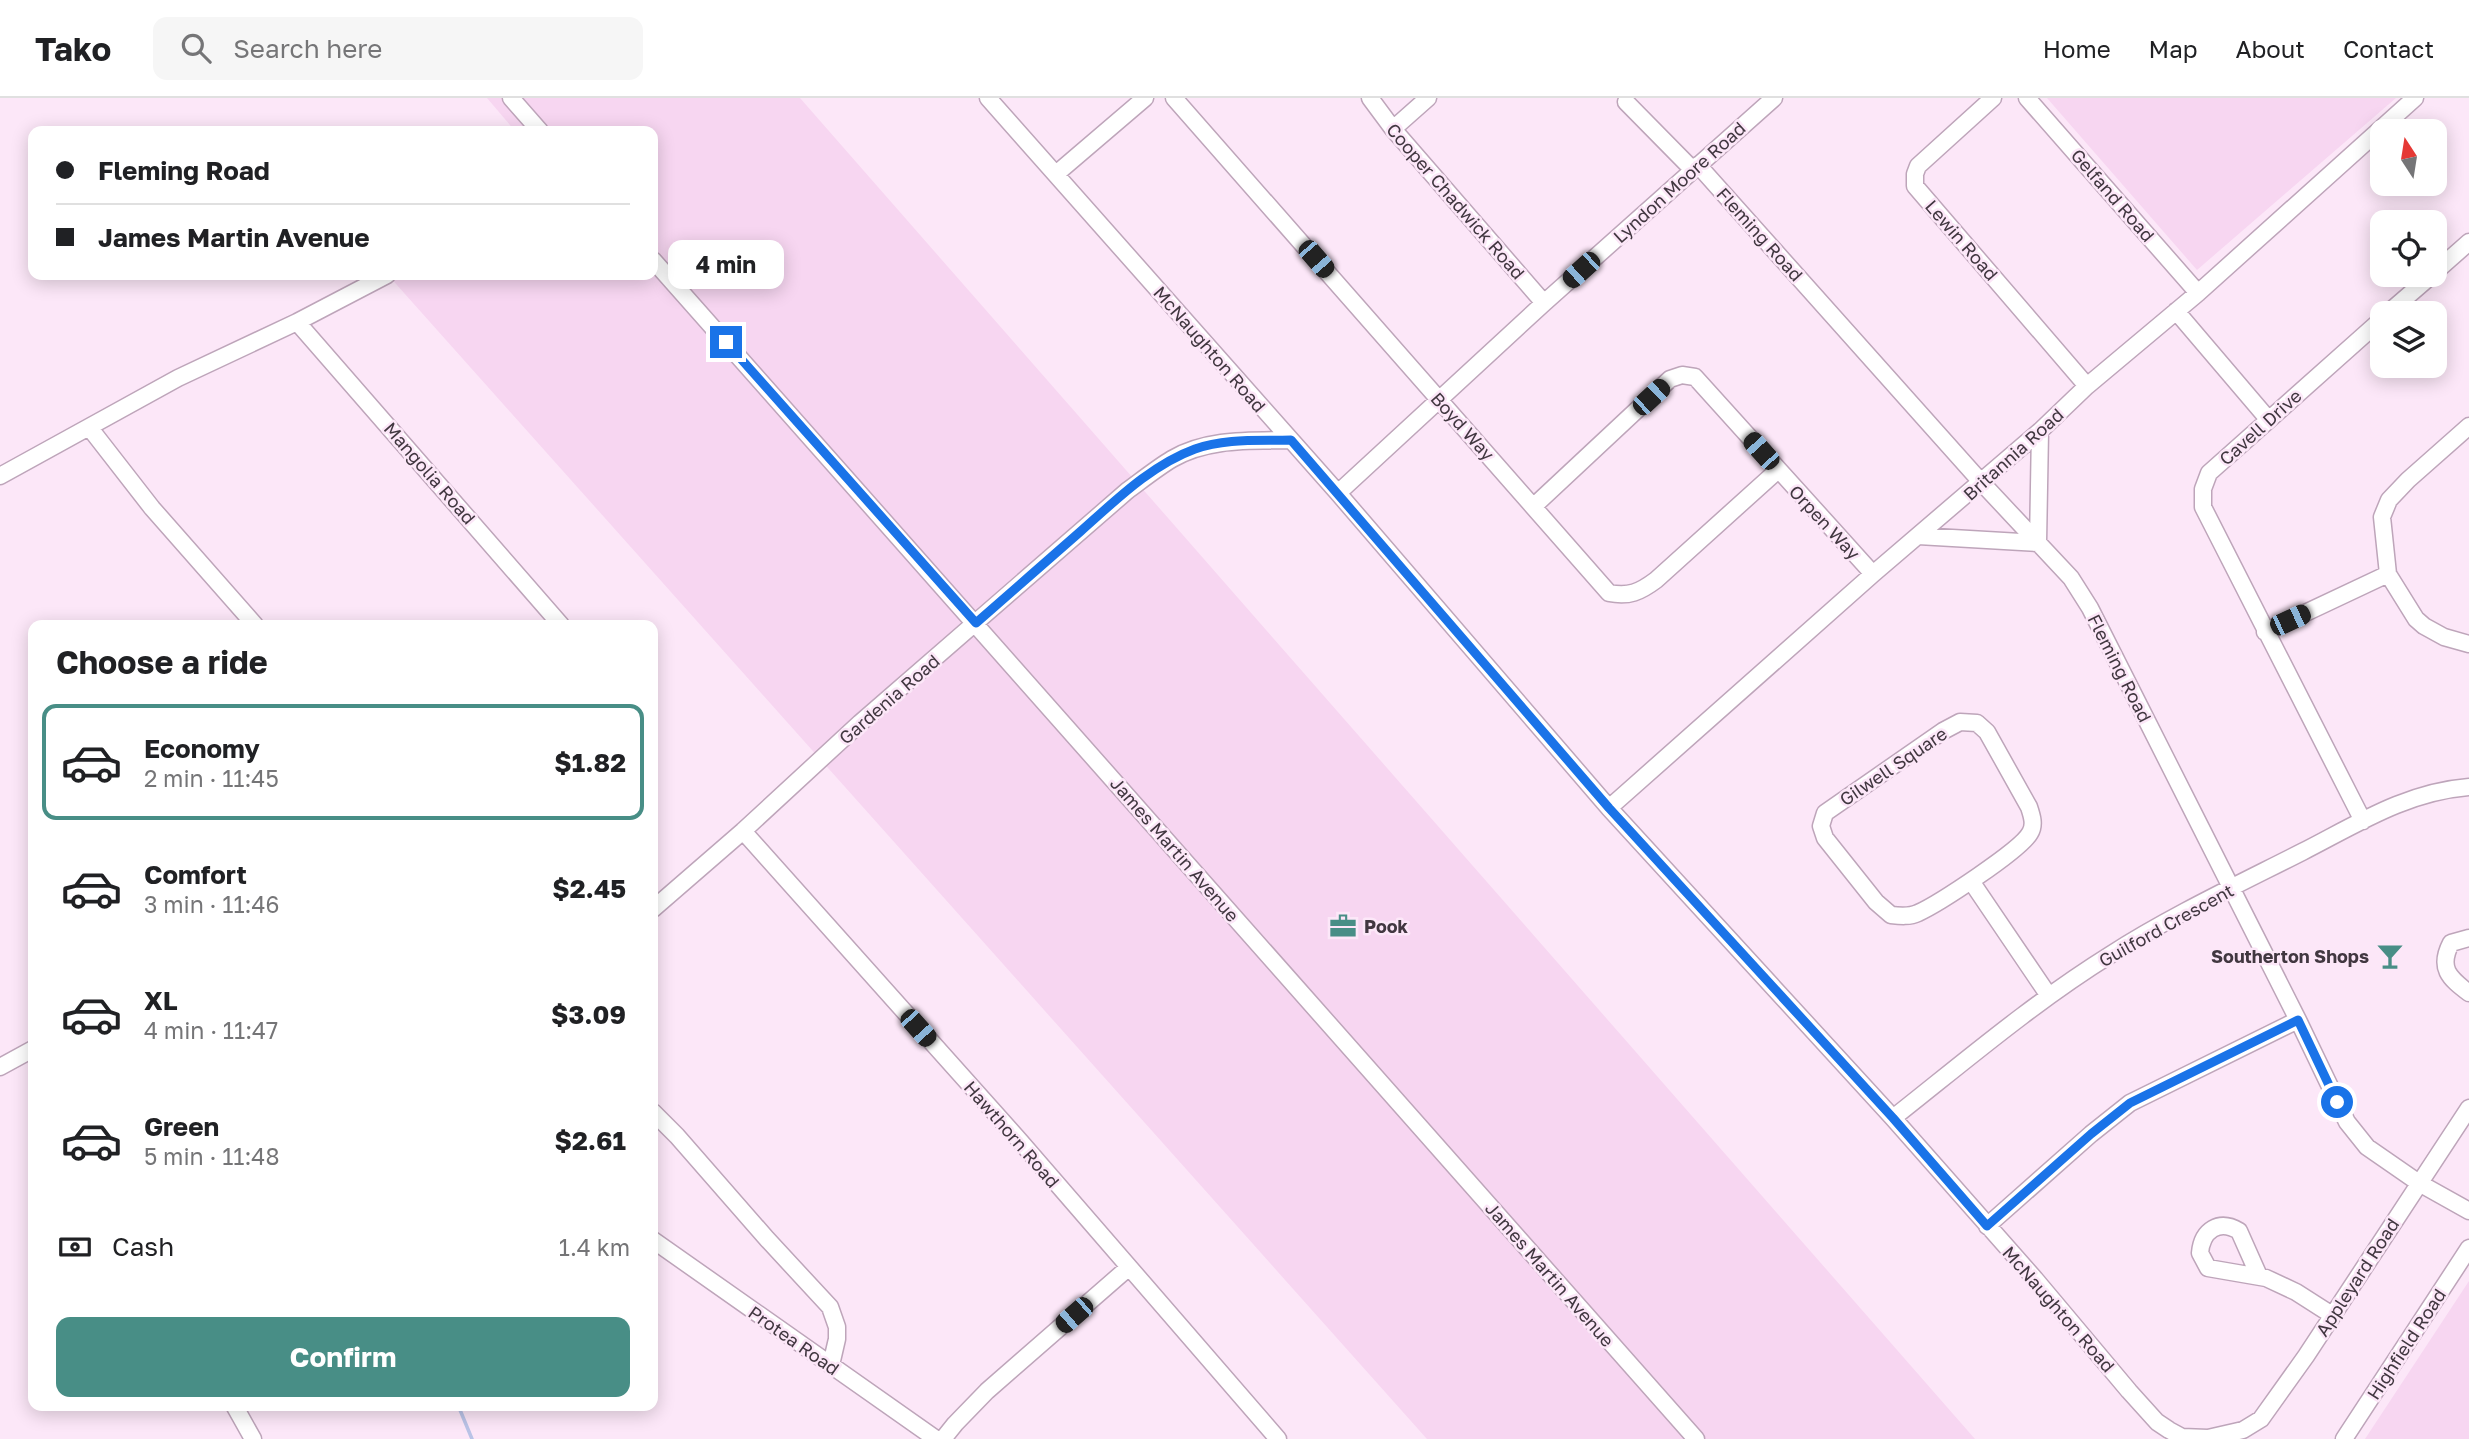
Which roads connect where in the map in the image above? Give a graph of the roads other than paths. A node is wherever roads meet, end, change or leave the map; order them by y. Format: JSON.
{"nodes":[{"id":1,"x":511,"y":98,"type":"edge"},
{"id":2,"x":988,"y":98,"type":"edge"},
{"id":3,"x":1145,"y":98,"type":"edge"},
{"id":4,"x":1174,"y":98,"type":"edge"},
{"id":5,"x":1370,"y":98,"type":"edge"},
{"id":6,"x":1428,"y":98,"type":"edge"},
{"id":7,"x":1774,"y":98,"type":"edge"},
{"id":8,"x":1993,"y":98,"type":"edge"},
{"id":9,"x":2027,"y":98,"type":"edge"},
{"id":10,"x":2415,"y":98,"type":"edge"},
{"id":11,"x":1626,"y":102,"type":"dead end"},
{"id":12,"x":536,"y":126,"type":"edge"},
{"id":13,"x":1393,"y":129,"type":"junction"},
{"id":14,"x":1695,"y":167,"type":"junction"},
{"id":15,"x":1056,"y":174,"type":"junction"},
{"id":16,"x":2469,"y":242,"type":"edge"},
{"id":17,"x":2447,"y":262,"type":"edge"},
{"id":18,"x":658,"y":266,"type":"edge"},
{"id":19,"x":377,"y":280,"type":"edge"},
{"id":20,"x":2418,"y":287,"type":"edge"},
{"id":21,"x":2198,"y":293,"type":"junction"},
{"id":22,"x":2402,"y":301,"type":"edge"},
{"id":23,"x":1544,"y":303,"type":"junction"},
{"id":24,"x":2176,"y":312,"type":"junction"},
{"id":25,"x":297,"y":322,"type":"junction"},
{"id":26,"x":2370,"y":330,"type":"edge"},
{"id":27,"x":2087,"y":386,"type":"junction"},
{"id":28,"x":1440,"y":400,"type":"junction"},
{"id":29,"x":2268,"y":419,"type":"junction"},
{"id":30,"x":2469,"y":426,"type":"edge"},
{"id":31,"x":89,"y":427,"type":"junction"},
{"id":32,"x":2040,"y":431,"type":"junction"},
{"id":33,"x":1291,"y":440,"type":"junction"},
{"id":34,"x":1778,"y":470,"type":"junction"},
{"id":35,"x":0,"y":476,"type":"edge"},
{"id":36,"x":1982,"y":483,"type":"junction"},
{"id":37,"x":1338,"y":493,"type":"junction"},
{"id":38,"x":1534,"y":506,"type":"junction"},
{"id":39,"x":1918,"y":536,"type":"junction"},
{"id":40,"x":2038,"y":542,"type":"junction"},
{"id":41,"x":1873,"y":573,"type":"junction"},
{"id":42,"x":2388,"y":575,"type":"junction"},
{"id":43,"x":251,"y":620,"type":"edge"},
{"id":44,"x":557,"y":620,"type":"edge"},
{"id":45,"x":976,"y":623,"type":"junction"},
{"id":46,"x":2265,"y":632,"type":"junction"},
{"id":47,"x":2469,"y":644,"type":"edge"},
{"id":48,"x":2469,"y":787,"type":"edge"},
{"id":49,"x":1609,"y":808,"type":"junction"},
{"id":50,"x":2363,"y":821,"type":"junction"},
{"id":51,"x":743,"y":831,"type":"junction"},
{"id":52,"x":1971,"y":881,"type":"junction"},
{"id":53,"x":2231,"y":888,"type":"junction"},
{"id":54,"x":658,"y":905,"type":"edge"},
{"id":55,"x":2469,"y":938,"type":"edge"},
{"id":56,"x":2469,"y":993,"type":"edge"},
{"id":57,"x":2049,"y":996,"type":"junction"},
{"id":58,"x":2298,"y":1020,"type":"junction"},
{"id":59,"x":28,"y":1052,"type":"edge"},
{"id":60,"x":0,"y":1067,"type":"edge"},
{"id":61,"x":2469,"y":1108,"type":"edge"},
{"id":62,"x":658,"y":1117,"type":"edge"},
{"id":63,"x":1893,"y":1118,"type":"junction"},
{"id":64,"x":2419,"y":1183,"type":"junction"},
{"id":65,"x":2469,"y":1211,"type":"edge"},
{"id":66,"x":1987,"y":1226,"type":"junction"},
{"id":67,"x":658,"y":1244,"type":"edge"},
{"id":68,"x":2469,"y":1248,"type":"edge"},
{"id":69,"x":1128,"y":1268,"type":"junction"},
{"id":70,"x":2259,"y":1276,"type":"dead end"},
{"id":71,"x":2332,"y":1315,"type":"junction"},
{"id":72,"x":831,"y":1365,"type":"junction"},
{"id":73,"x":237,"y":1411,"type":"edge"},
{"id":74,"x":2233,"y":1433,"type":"joint"},
{"id":75,"x":253,"y":1439,"type":"edge"},
{"id":76,"x":936,"y":1439,"type":"edge"},
{"id":77,"x":943,"y":1439,"type":"edge"},
{"id":78,"x":1278,"y":1439,"type":"edge"},
{"id":79,"x":1696,"y":1439,"type":"edge"},
{"id":80,"x":2344,"y":1439,"type":"edge"}],
"edges":[{"from":1,"to":12,"type":"street"},
{"from":2,"to":15,"type":"street","name":"McNaughton Road"},
{"from":3,"to":15,"type":"street"},
{"from":4,"to":28,"type":"street","name":"Boyd Way"},
{"from":5,"to":13,"type":"street","name":"Cooper Chadwick Road"},
{"from":6,"to":13,"type":"street"},
{"from":7,"to":14,"type":"street","name":"Lyndon Moore Road"},
{"from":8,"to":27,"type":"street","name":"Lewin Road"},
{"from":9,"to":21,"type":"street","name":"Gelfand Road"},
{"from":10,"to":21,"type":"street","name":"Britannia Road"},
{"from":11,"to":14,"type":"street","name":"Fleming Road"},
{"from":13,"to":23,"type":"street","name":"Cooper Chadwick Road"},
{"from":14,"to":23,"type":"street","name":"Lyndon Moore Road"},
{"from":14,"to":36,"type":"street","name":"Fleming Road"},
{"from":15,"to":33,"type":"street","name":"McNaughton Road"},
{"from":16,"to":17,"type":"street"},
{"from":18,"to":45,"type":"street","name":"James Martin Avenue"},
{"from":19,"to":25,"type":"street"},
{"from":20,"to":22,"type":"street"},
{"from":21,"to":24,"type":"street","name":"Britannia Road"},
{"from":23,"to":28,"type":"street","name":"Lyndon Moore Road"},
{"from":24,"to":27,"type":"street","name":"Britannia Road"},
{"from":24,"to":29,"type":"street"},
{"from":25,"to":31,"type":"street"},
{"from":25,"to":44,"type":"street","name":"Mangolia Road"},
{"from":26,"to":29,"type":"street","name":"Cavell Drive"},
{"from":27,"to":32,"type":"street","name":"Britannia Road"},
{"from":28,"to":37,"type":"street","name":"Lyndon Moore Road"},
{"from":28,"to":38,"type":"street","name":"Boyd Way"},
{"from":29,"to":46,"type":"street","name":"Cavell Drive"},
{"from":30,"to":42,"type":"street"},
{"from":31,"to":35,"type":"street"},
{"from":31,"to":43,"type":"street"},
{"from":32,"to":36,"type":"street","name":"Britannia Road"},
{"from":32,"to":40,"type":"street"},
{"from":33,"to":37,"type":"street","name":"McNaughton Road"},
{"from":33,"to":45,"type":"street","name":"Gardenia Road"},
{"from":34,"to":38,"type":"street","name":"Boyd Way"},
{"from":34,"to":38,"type":"street","name":"Orpen Way"},
{"from":34,"to":41,"type":"street","name":"Orpen Way"},
{"from":36,"to":39,"type":"street","name":"Britannia Road"},
{"from":36,"to":40,"type":"street","name":"Fleming Road"},
{"from":37,"to":49,"type":"street","name":"McNaughton Road"},
{"from":39,"to":40,"type":"street"},
{"from":39,"to":41,"type":"street","name":"Britannia Road"},
{"from":40,"to":53,"type":"street","name":"Fleming Road"},
{"from":41,"to":49,"type":"street","name":"Britannia Road"},
{"from":42,"to":46,"type":"street"},
{"from":42,"to":47,"type":"street"},
{"from":45,"to":51,"type":"street","name":"Gardenia Road"},
{"from":45,"to":79,"type":"street","name":"James Martin Avenue"},
{"from":46,"to":50,"type":"street","name":"Cavell Drive"},
{"from":48,"to":50,"type":"street","name":"Guilford Crescent"},
{"from":49,"to":63,"type":"street","name":"McNaughton Road"},
{"from":50,"to":53,"type":"street","name":"Guilford Crescent"},
{"from":51,"to":54,"type":"street","name":"Gardenia Road"},
{"from":51,"to":69,"type":"street","name":"Hawthorn Road"},
{"from":52,"to":52,"type":"street","name":"Gilwell Square"},
{"from":52,"to":57,"type":"street"},
{"from":53,"to":57,"type":"street","name":"Guilford Crescent"},
{"from":53,"to":58,"type":"street","name":"Fleming Road"},
{"from":55,"to":56,"type":"street"},
{"from":57,"to":63,"type":"street","name":"Guilford Crescent"},
{"from":58,"to":64,"type":"street","name":"Fleming Road"},
{"from":58,"to":66,"type":"street"},
{"from":59,"to":60,"type":"street"},
{"from":61,"to":64,"type":"street","name":"Appleyard Road"},
{"from":62,"to":72,"type":"street"},
{"from":63,"to":66,"type":"street","name":"McNaughton Road"},
{"from":64,"to":65,"type":"street","name":"Fleming Road"},
{"from":64,"to":71,"type":"street","name":"Appleyard Road"},
{"from":66,"to":74,"type":"street","name":"McNaughton Road"},
{"from":67,"to":72,"type":"street","name":"Protea Road"},
{"from":68,"to":80,"type":"street","name":"Highfield Road"},
{"from":69,"to":77,"type":"street"},
{"from":69,"to":78,"type":"street","name":"Hawthorn Road"},
{"from":70,"to":71,"type":"street"},
{"from":71,"to":74,"type":"street","name":"Appleyard Road"},
{"from":72,"to":76,"type":"street","name":"Protea Road"},
{"from":73,"to":75,"type":"street"}]}
